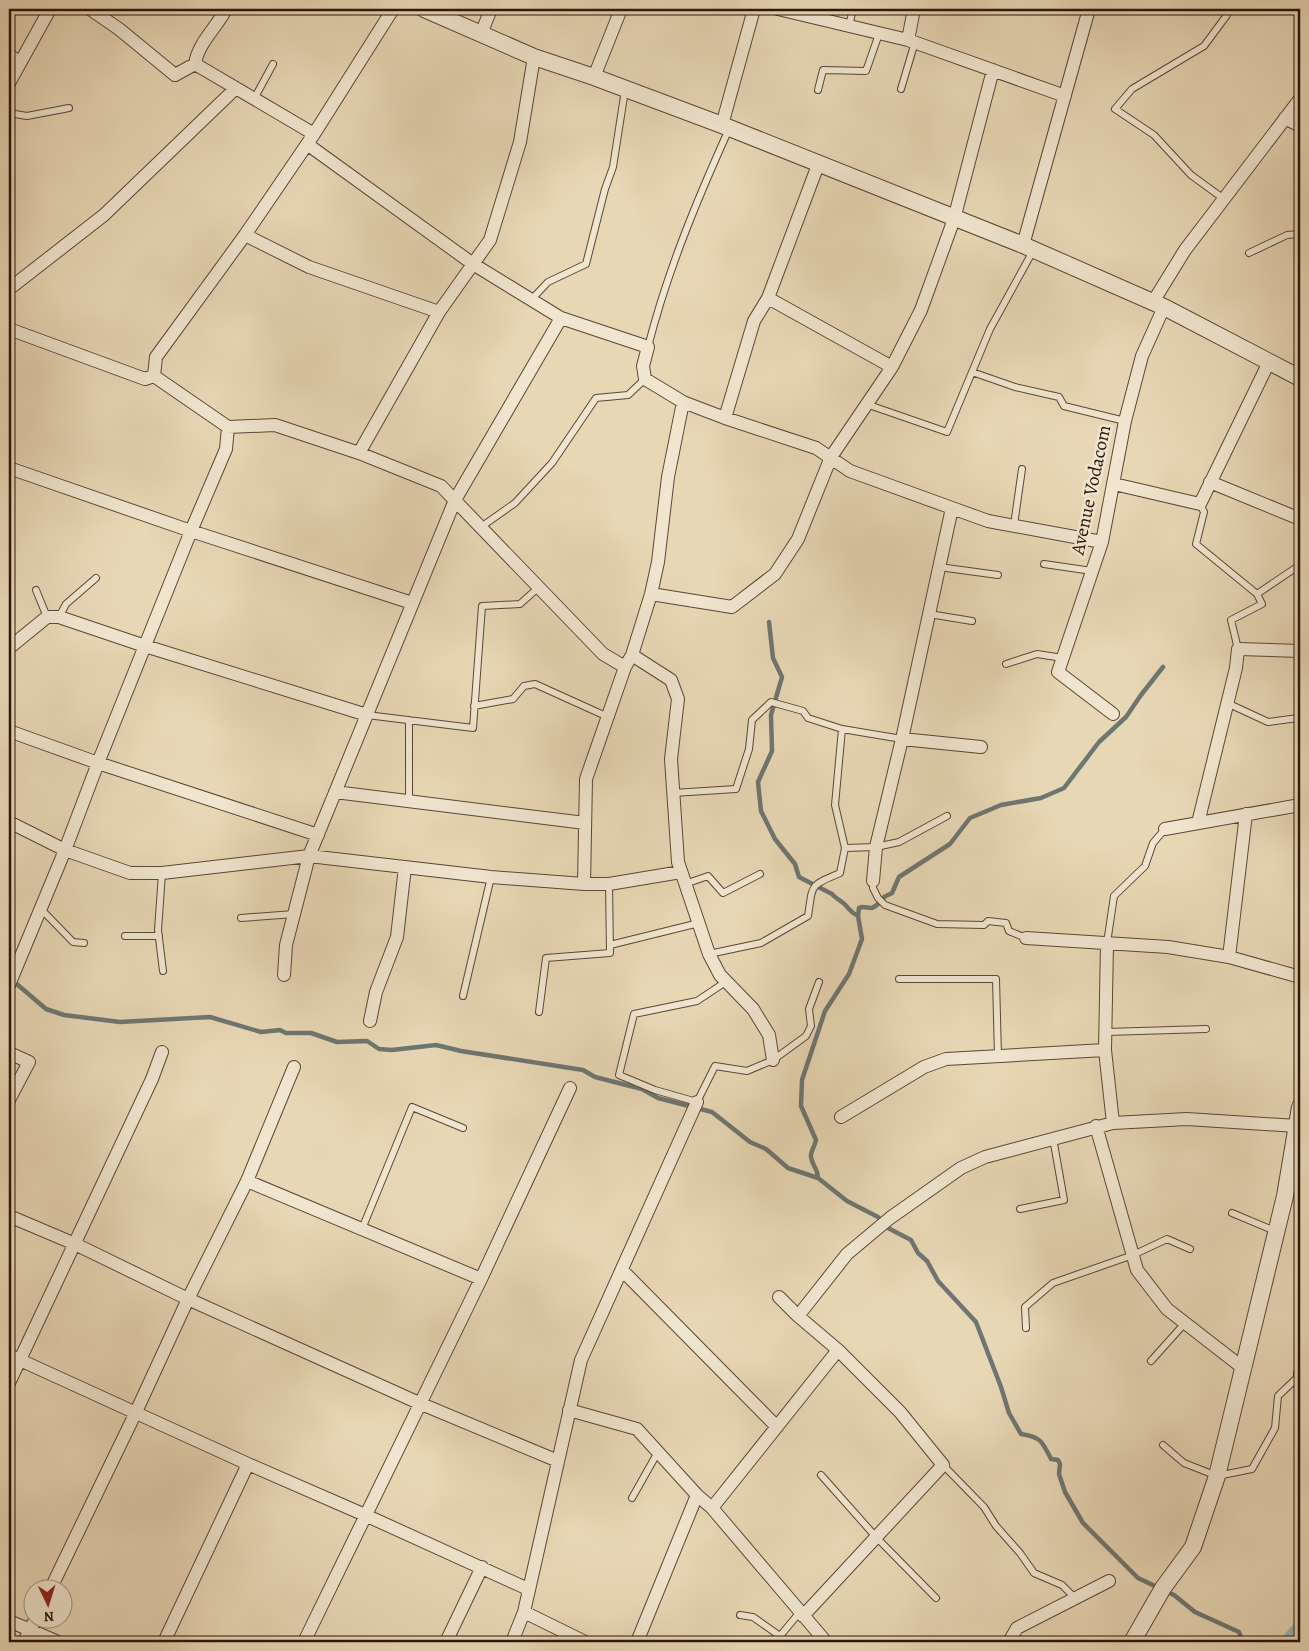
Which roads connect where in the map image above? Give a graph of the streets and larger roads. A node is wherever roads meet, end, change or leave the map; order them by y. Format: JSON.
{"nodes":[{"id":1,"x":50,"y":9,"type":"edge"},
{"id":2,"x":90,"y":9,"type":"edge"},
{"id":3,"x":226,"y":9,"type":"edge"},
{"id":4,"x":393,"y":9,"type":"edge"},
{"id":5,"x":424,"y":9,"type":"edge"},
{"id":6,"x":491,"y":9,"type":"edge"},
{"id":7,"x":621,"y":9,"type":"edge"},
{"id":8,"x":754,"y":9,"type":"edge"},
{"id":9,"x":778,"y":9,"type":"edge"},
{"id":10,"x":914,"y":9,"type":"edge"},
{"id":11,"x":1089,"y":9,"type":"edge"},
{"id":12,"x":481,"y":34,"type":"junction"},
{"id":13,"x":912,"y":41,"type":"junction"},
{"id":14,"x":534,"y":57,"type":"junction"},
{"id":15,"x":194,"y":64,"type":"junction"},
{"id":16,"x":993,"y":70,"type":"junction"},
{"id":17,"x":594,"y":77,"type":"junction"},
{"id":18,"x":9,"y":83,"type":"edge"},
{"id":19,"x":236,"y":88,"type":"junction"},
{"id":20,"x":1065,"y":96,"type":"junction"},
{"id":21,"x":1300,"y":99,"type":"edge"},
{"id":22,"x":1285,"y":118,"type":"junction"},
{"id":23,"x":1300,"y":126,"type":"edge"},
{"id":24,"x":726,"y":127,"type":"junction"},
{"id":25,"x":310,"y":139,"type":"junction"},
{"id":26,"x":818,"y":164,"type":"junction"},
{"id":27,"x":954,"y":219,"type":"junction"},
{"id":28,"x":245,"y":235,"type":"junction"},
{"id":29,"x":1028,"y":248,"type":"junction"},
{"id":30,"x":472,"y":264,"type":"junction"},
{"id":31,"x":9,"y":289,"type":"edge"},
{"id":32,"x":768,"y":298,"type":"junction"},
{"id":33,"x":1159,"y":305,"type":"junction"},
{"id":34,"x":439,"y":312,"type":"junction"},
{"id":35,"x":561,"y":318,"type":"junction"},
{"id":36,"x":9,"y":329,"type":"edge"},
{"id":37,"x":1268,"y":362,"type":"junction"},
{"id":38,"x":892,"y":367,"type":"junction"},
{"id":39,"x":154,"y":376,"type":"junction"},
{"id":40,"x":1300,"y":378,"type":"edge"},
{"id":41,"x":683,"y":402,"type":"junction"},
{"id":42,"x":725,"y":418,"type":"junction"},
{"id":43,"x":228,"y":427,"type":"junction"},
{"id":44,"x":359,"y":453,"type":"junction"},
{"id":45,"x":831,"y":457,"type":"junction"},
{"id":46,"x":9,"y":468,"type":"edge"},
{"id":47,"x":1210,"y":482,"type":"junction"},
{"id":48,"x":1114,"y":484,"type":"junction"},
{"id":49,"x":455,"y":500,"type":"junction"},
{"id":50,"x":952,"y":508,"type":"junction"},
{"id":51,"x":1300,"y":519,"type":"edge"},
{"id":52,"x":191,"y":531,"type":"junction"},
{"id":53,"x":1102,"y":542,"type":"junction"},
{"id":54,"x":651,"y":594,"type":"junction"},
{"id":55,"x":412,"y":603,"type":"junction"},
{"id":56,"x":145,"y":646,"type":"junction"},
{"id":57,"x":9,"y":648,"type":"edge"},
{"id":58,"x":1300,"y":651,"type":"edge"},
{"id":59,"x":632,"y":655,"type":"junction"},
{"id":60,"x":625,"y":667,"type":"junction"},
{"id":61,"x":1113,"y":714,"type":"dead end"},
{"id":62,"x":367,"y":715,"type":"junction"},
{"id":63,"x":9,"y":731,"type":"edge"},
{"id":64,"x":902,"y":739,"type":"junction"},
{"id":65,"x":980,"y":747,"type":"dead end"},
{"id":66,"x":98,"y":763,"type":"junction"},
{"id":67,"x":335,"y":792,"type":"junction"},
{"id":68,"x":1300,"y":805,"type":"edge"},
{"id":69,"x":1246,"y":814,"type":"junction"},
{"id":70,"x":9,"y":822,"type":"edge"},
{"id":71,"x":1198,"y":822,"type":"junction"},
{"id":72,"x":585,"y":823,"type":"junction"},
{"id":73,"x":1165,"y":828,"type":"road end"},
{"id":74,"x":318,"y":835,"type":"junction"},
{"id":75,"x":65,"y":850,"type":"junction"},
{"id":76,"x":309,"y":856,"type":"junction"},
{"id":77,"x":405,"y":867,"type":"junction"},
{"id":78,"x":681,"y":872,"type":"junction"},
{"id":79,"x":873,"y":881,"type":"road end"},
{"id":80,"x":584,"y":884,"type":"junction"},
{"id":81,"x":1026,"y":938,"type":"road end"},
{"id":82,"x":1107,"y":943,"type":"junction"},
{"id":83,"x":1229,"y":958,"type":"junction"},
{"id":84,"x":284,"y":975,"type":"dead end"},
{"id":85,"x":1300,"y":977,"type":"edge"},
{"id":86,"x":9,"y":985,"type":"edge"},
{"id":87,"x":370,"y":1021,"type":"dead end"},
{"id":88,"x":1105,"y":1050,"type":"junction"},
{"id":89,"x":162,"y":1052,"type":"dead end"},
{"id":90,"x":9,"y":1053,"type":"edge"},
{"id":91,"x":773,"y":1060,"type":"road end"},
{"id":92,"x":294,"y":1068,"type":"dead end"},
{"id":93,"x":570,"y":1088,"type":"dead end"},
{"id":94,"x":9,"y":1100,"type":"edge"},
{"id":95,"x":696,"y":1106,"type":"road end"},
{"id":96,"x":842,"y":1116,"type":"dead end"},
{"id":97,"x":1299,"y":1116,"type":"edge"},
{"id":98,"x":1113,"y":1123,"type":"junction"},
{"id":99,"x":1096,"y":1126,"type":"junction"},
{"id":100,"x":247,"y":1181,"type":"junction"},
{"id":101,"x":9,"y":1216,"type":"edge"},
{"id":102,"x":75,"y":1244,"type":"junction"},
{"id":103,"x":622,"y":1270,"type":"junction"},
{"id":104,"x":481,"y":1279,"type":"junction"},
{"id":105,"x":779,"y":1297,"type":"dead end"},
{"id":106,"x":188,"y":1299,"type":"junction"},
{"id":107,"x":798,"y":1316,"type":"junction"},
{"id":108,"x":838,"y":1350,"type":"junction"},
{"id":109,"x":14,"y":1358,"type":"edge"},
{"id":110,"x":1244,"y":1368,"type":"junction"},
{"id":111,"x":9,"y":1383,"type":"edge"},
{"id":112,"x":419,"y":1403,"type":"junction"},
{"id":113,"x":569,"y":1410,"type":"junction"},
{"id":114,"x":136,"y":1412,"type":"junction"},
{"id":115,"x":777,"y":1427,"type":"junction"},
{"id":116,"x":558,"y":1461,"type":"junction"},
{"id":117,"x":248,"y":1464,"type":"junction"},
{"id":118,"x":698,"y":1495,"type":"junction"},
{"id":119,"x":712,"y":1508,"type":"junction"},
{"id":120,"x":365,"y":1515,"type":"junction"},
{"id":121,"x":482,"y":1567,"type":"junction"},
{"id":122,"x":56,"y":1578,"type":"edge"},
{"id":123,"x":1109,"y":1581,"type":"dead end"},
{"id":124,"x":528,"y":1590,"type":"junction"},
{"id":125,"x":524,"y":1612,"type":"junction"},
{"id":126,"x":801,"y":1614,"type":"junction"},
{"id":127,"x":9,"y":1621,"type":"edge"},
{"id":128,"x":22,"y":1623,"type":"edge"},
{"id":129,"x":32,"y":1628,"type":"edge"},
{"id":130,"x":39,"y":1628,"type":"edge"},
{"id":131,"x":24,"y":1642,"type":"edge"},
{"id":132,"x":58,"y":1642,"type":"edge"},
{"id":133,"x":164,"y":1642,"type":"edge"},
{"id":134,"x":304,"y":1642,"type":"edge"},
{"id":135,"x":446,"y":1642,"type":"edge"},
{"id":136,"x":512,"y":1642,"type":"edge"},
{"id":137,"x":584,"y":1642,"type":"edge"},
{"id":138,"x":637,"y":1642,"type":"edge"},
{"id":139,"x":826,"y":1642,"type":"edge"},
{"id":140,"x":1009,"y":1642,"type":"edge"},
{"id":141,"x":1132,"y":1642,"type":"edge"}],
"edges":[{"from":1,"to":18,"type":"street"},
{"from":2,"to":15,"type":"street"},
{"from":3,"to":15,"type":"street"},
{"from":4,"to":25,"type":"street"},
{"from":5,"to":12,"type":"street"},
{"from":6,"to":12,"type":"street"},
{"from":7,"to":17,"type":"street"},
{"from":8,"to":24,"type":"street"},
{"from":9,"to":13,"type":"street"},
{"from":10,"to":13,"type":"street"},
{"from":11,"to":20,"type":"street"},
{"from":12,"to":14,"type":"street"},
{"from":13,"to":16,"type":"street"},
{"from":14,"to":17,"type":"street"},
{"from":14,"to":30,"type":"street"},
{"from":15,"to":19,"type":"street"},
{"from":16,"to":20,"type":"street"},
{"from":16,"to":27,"type":"street"},
{"from":17,"to":24,"type":"street"},
{"from":19,"to":25,"type":"street"},
{"from":19,"to":31,"type":"street"},
{"from":20,"to":29,"type":"street"},
{"from":21,"to":22,"type":"street","name":"Avenue Vodacom"},
{"from":22,"to":23,"type":"street"},
{"from":22,"to":33,"type":"street","name":"Avenue Vodacom"},
{"from":24,"to":26,"type":"street"},
{"from":25,"to":28,"type":"street"},
{"from":25,"to":30,"type":"street"},
{"from":26,"to":27,"type":"street"},
{"from":26,"to":32,"type":"street"},
{"from":27,"to":29,"type":"street"},
{"from":27,"to":38,"type":"street"},
{"from":28,"to":34,"type":"street"},
{"from":28,"to":39,"type":"street"},
{"from":29,"to":33,"type":"street"},
{"from":30,"to":34,"type":"street"},
{"from":30,"to":35,"type":"street"},
{"from":32,"to":38,"type":"street"},
{"from":32,"to":42,"type":"street"},
{"from":33,"to":37,"type":"street"},
{"from":33,"to":48,"type":"street","name":"Avenue Vodacom"},
{"from":34,"to":44,"type":"street"},
{"from":35,"to":41,"type":"street"},
{"from":35,"to":49,"type":"street"},
{"from":36,"to":39,"type":"street"},
{"from":37,"to":40,"type":"street"},
{"from":37,"to":47,"type":"street"},
{"from":38,"to":45,"type":"street"},
{"from":39,"to":43,"type":"street"},
{"from":41,"to":42,"type":"street"},
{"from":41,"to":54,"type":"street"},
{"from":42,"to":45,"type":"street"},
{"from":43,"to":44,"type":"street"},
{"from":43,"to":52,"type":"street"},
{"from":44,"to":49,"type":"street"},
{"from":45,"to":50,"type":"street"},
{"from":45,"to":54,"type":"street"},
{"from":46,"to":52,"type":"street"},
{"from":47,"to":48,"type":"street"},
{"from":47,"to":51,"type":"street"},
{"from":48,"to":53,"type":"street","name":"Avenue Vodacom"},
{"from":49,"to":55,"type":"street"},
{"from":49,"to":60,"type":"street"},
{"from":50,"to":53,"type":"street"},
{"from":50,"to":64,"type":"street"},
{"from":52,"to":55,"type":"street"},
{"from":52,"to":56,"type":"street"},
{"from":53,"to":61,"type":"street","name":"Avenue Vodacom"},
{"from":54,"to":59,"type":"street"},
{"from":55,"to":62,"type":"street"},
{"from":56,"to":57,"type":"street"},
{"from":56,"to":62,"type":"street"},
{"from":56,"to":66,"type":"street"},
{"from":58,"to":71,"type":"street"},
{"from":59,"to":60,"type":"street"},
{"from":59,"to":78,"type":"street"},
{"from":60,"to":72,"type":"street"},
{"from":62,"to":67,"type":"street"},
{"from":63,"to":66,"type":"street"},
{"from":64,"to":65,"type":"street"},
{"from":64,"to":79,"type":"street"},
{"from":66,"to":74,"type":"street"},
{"from":66,"to":75,"type":"street"},
{"from":67,"to":72,"type":"street"},
{"from":67,"to":74,"type":"street"},
{"from":68,"to":69,"type":"street"},
{"from":69,"to":71,"type":"street"},
{"from":69,"to":83,"type":"street"},
{"from":70,"to":75,"type":"street"},
{"from":71,"to":73,"type":"street"},
{"from":72,"to":80,"type":"street"},
{"from":74,"to":76,"type":"street"},
{"from":75,"to":76,"type":"street"},
{"from":75,"to":86,"type":"street"},
{"from":76,"to":77,"type":"street"},
{"from":76,"to":84,"type":"street"},
{"from":77,"to":80,"type":"street"},
{"from":77,"to":87,"type":"street"},
{"from":78,"to":80,"type":"street"},
{"from":78,"to":91,"type":"street"},
{"from":81,"to":82,"type":"street"},
{"from":82,"to":83,"type":"street"},
{"from":82,"to":88,"type":"street"},
{"from":83,"to":85,"type":"street"},
{"from":88,"to":96,"type":"street"},
{"from":88,"to":98,"type":"street"},
{"from":89,"to":102,"type":"street"},
{"from":90,"to":94,"type":"street"},
{"from":92,"to":100,"type":"street"},
{"from":93,"to":104,"type":"street"},
{"from":95,"to":103,"type":"street"},
{"from":97,"to":98,"type":"street"},
{"from":97,"to":110,"type":"street"},
{"from":98,"to":99,"type":"street"},
{"from":99,"to":107,"type":"street"},
{"from":99,"to":110,"type":"street"},
{"from":100,"to":104,"type":"street"},
{"from":100,"to":106,"type":"street"},
{"from":101,"to":102,"type":"street"},
{"from":102,"to":106,"type":"street"},
{"from":102,"to":109,"type":"street"},
{"from":103,"to":113,"type":"street"},
{"from":103,"to":115,"type":"street"},
{"from":104,"to":112,"type":"street"},
{"from":105,"to":107,"type":"street"},
{"from":106,"to":112,"type":"street"},
{"from":106,"to":114,"type":"street"},
{"from":107,"to":108,"type":"street"},
{"from":108,"to":115,"type":"street"},
{"from":108,"to":126,"type":"street"},
{"from":109,"to":111,"type":"street"},
{"from":109,"to":114,"type":"street"},
{"from":110,"to":141,"type":"street"},
{"from":112,"to":116,"type":"street"},
{"from":112,"to":120,"type":"street"},
{"from":113,"to":116,"type":"street"},
{"from":113,"to":118,"type":"street"},
{"from":114,"to":117,"type":"street"},
{"from":114,"to":122,"type":"street"},
{"from":115,"to":119,"type":"street"},
{"from":116,"to":124,"type":"street"},
{"from":117,"to":120,"type":"street"},
{"from":117,"to":133,"type":"street"},
{"from":118,"to":119,"type":"street"},
{"from":118,"to":138,"type":"street"},
{"from":119,"to":126,"type":"street"},
{"from":120,"to":121,"type":"street"},
{"from":120,"to":134,"type":"street"},
{"from":121,"to":124,"type":"street"},
{"from":121,"to":135,"type":"street"},
{"from":123,"to":140,"type":"street"},
{"from":124,"to":125,"type":"street"},
{"from":125,"to":136,"type":"street"},
{"from":125,"to":137,"type":"street"},
{"from":126,"to":139,"type":"street"},
{"from":127,"to":128,"type":"street"},
{"from":129,"to":131,"type":"street"},
{"from":130,"to":132,"type":"street"}]}
